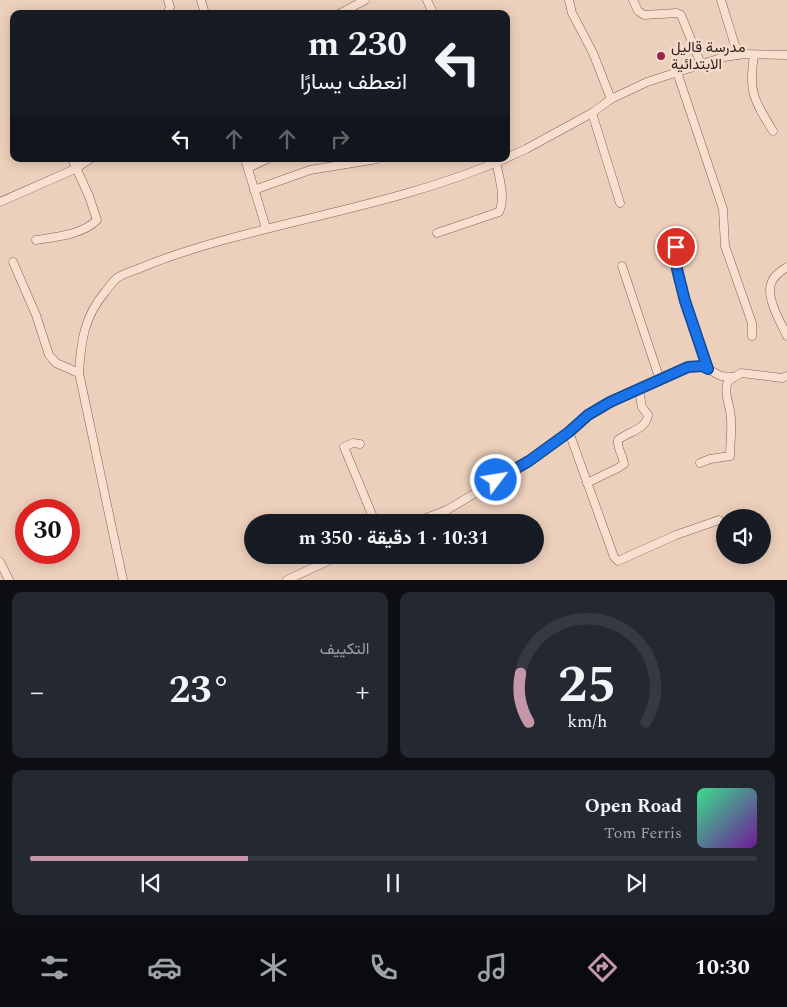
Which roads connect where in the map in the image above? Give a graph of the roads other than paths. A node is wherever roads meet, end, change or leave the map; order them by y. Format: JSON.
{"nodes":[{"id":1,"x":365,"y":0,"type":"edge"},
{"id":2,"x":569,"y":0,"type":"edge"},
{"id":3,"x":633,"y":0,"type":"edge"},
{"id":4,"x":721,"y":0,"type":"edge"},
{"id":5,"x":346,"y":10,"type":"edge"},
{"id":6,"x":738,"y":54,"type":"junction"},
{"id":7,"x":754,"y":55,"type":"junction"},
{"id":8,"x":787,"y":55,"type":"edge"},
{"id":9,"x":701,"y":64,"type":"junction"},
{"id":10,"x":677,"y":72,"type":"junction"},
{"id":11,"x":612,"y":99,"type":"junction"},
{"id":12,"x":592,"y":113,"type":"junction"},
{"id":13,"x":773,"y":131,"type":"dead end"},
{"id":14,"x":510,"y":156,"type":"edge"},
{"id":15,"x":73,"y":162,"type":"edge"},
{"id":16,"x":86,"y":162,"type":"edge"},
{"id":17,"x":246,"y":162,"type":"edge"},
{"id":18,"x":261,"y":162,"type":"edge"},
{"id":19,"x":359,"y":162,"type":"edge"},
{"id":20,"x":496,"y":162,"type":"joint"},
{"id":21,"x":248,"y":168,"type":"junction"},
{"id":22,"x":75,"y":169,"type":"junction"},
{"id":23,"x":254,"y":190,"type":"junction"},
{"id":24,"x":0,"y":202,"type":"edge"},
{"id":25,"x":620,"y":204,"type":"dead end"},
{"id":26,"x":266,"y":228,"type":"junction"},
{"id":27,"x":436,"y":233,"type":"dead end"},
{"id":28,"x":36,"y":240,"type":"dead end"},
{"id":29,"x":676,"y":247,"type":"dead end"},
{"id":30,"x":13,"y":262,"type":"dead end"},
{"id":31,"x":622,"y":266,"type":"dead end"},
{"id":32,"x":787,"y":267,"type":"edge"},
{"id":33,"x":752,"y":336,"type":"dead end"},
{"id":34,"x":787,"y":336,"type":"edge"},
{"id":35,"x":708,"y":369,"type":"junction"},
{"id":36,"x":79,"y":373,"type":"junction"},
{"id":37,"x":787,"y":376,"type":"edge"},
{"id":38,"x":734,"y":377,"type":"junction"},
{"id":39,"x":660,"y":380,"type":"junction"},
{"id":40,"x":639,"y":390,"type":"junction"},
{"id":41,"x":569,"y":432,"type":"junction"},
{"id":42,"x":360,"y":444,"type":"dead end"},
{"id":43,"x":700,"y":463,"type":"dead end"},
{"id":44,"x":587,"y":483,"type":"junction"},
{"id":45,"x":372,"y":514,"type":"edge"},
{"id":46,"x":434,"y":514,"type":"edge"},
{"id":47,"x":716,"y":521,"type":"edge"},
{"id":48,"x":0,"y":562,"type":"edge"},
{"id":49,"x":322,"y":564,"type":"edge"},
{"id":50,"x":9,"y":580,"type":"edge"},
{"id":51,"x":123,"y":580,"type":"edge"},
{"id":52,"x":287,"y":580,"type":"edge"}],
"edges":[{"from":1,"to":5,"type":"street"},
{"from":2,"to":11,"type":"street"},
{"from":3,"to":9,"type":"street"},
{"from":4,"to":6,"type":"street"},
{"from":6,"to":7,"type":"street"},
{"from":6,"to":9,"type":"street"},
{"from":7,"to":8,"type":"street"},
{"from":7,"to":13,"type":"street"},
{"from":9,"to":10,"type":"street"},
{"from":10,"to":11,"type":"street"},
{"from":10,"to":33,"type":"street"},
{"from":11,"to":12,"type":"street"},
{"from":12,"to":14,"type":"street"},
{"from":12,"to":25,"type":"street"},
{"from":15,"to":22,"type":"street"},
{"from":16,"to":22,"type":"street"},
{"from":17,"to":21,"type":"street"},
{"from":18,"to":21,"type":"street"},
{"from":19,"to":23,"type":"street"},
{"from":20,"to":26,"type":"street"},
{"from":20,"to":27,"type":"street"},
{"from":21,"to":23,"type":"street"},
{"from":22,"to":24,"type":"street"},
{"from":22,"to":28,"type":"street"},
{"from":23,"to":26,"type":"street"},
{"from":26,"to":36,"type":"street"},
{"from":29,"to":35,"type":"street"},
{"from":30,"to":36,"type":"street"},
{"from":31,"to":39,"type":"street"},
{"from":32,"to":34,"type":"street"},
{"from":35,"to":38,"type":"street"},
{"from":35,"to":39,"type":"street"},
{"from":36,"to":51,"type":"street"},
{"from":37,"to":38,"type":"street"},
{"from":38,"to":43,"type":"street"},
{"from":39,"to":40,"type":"street"},
{"from":40,"to":41,"type":"street"},
{"from":40,"to":44,"type":"street"},
{"from":41,"to":44,"type":"street"},
{"from":41,"to":46,"type":"street"},
{"from":42,"to":45,"type":"street"},
{"from":44,"to":47,"type":"street"},
{"from":48,"to":50,"type":"street"},
{"from":49,"to":52,"type":"street"}]}
